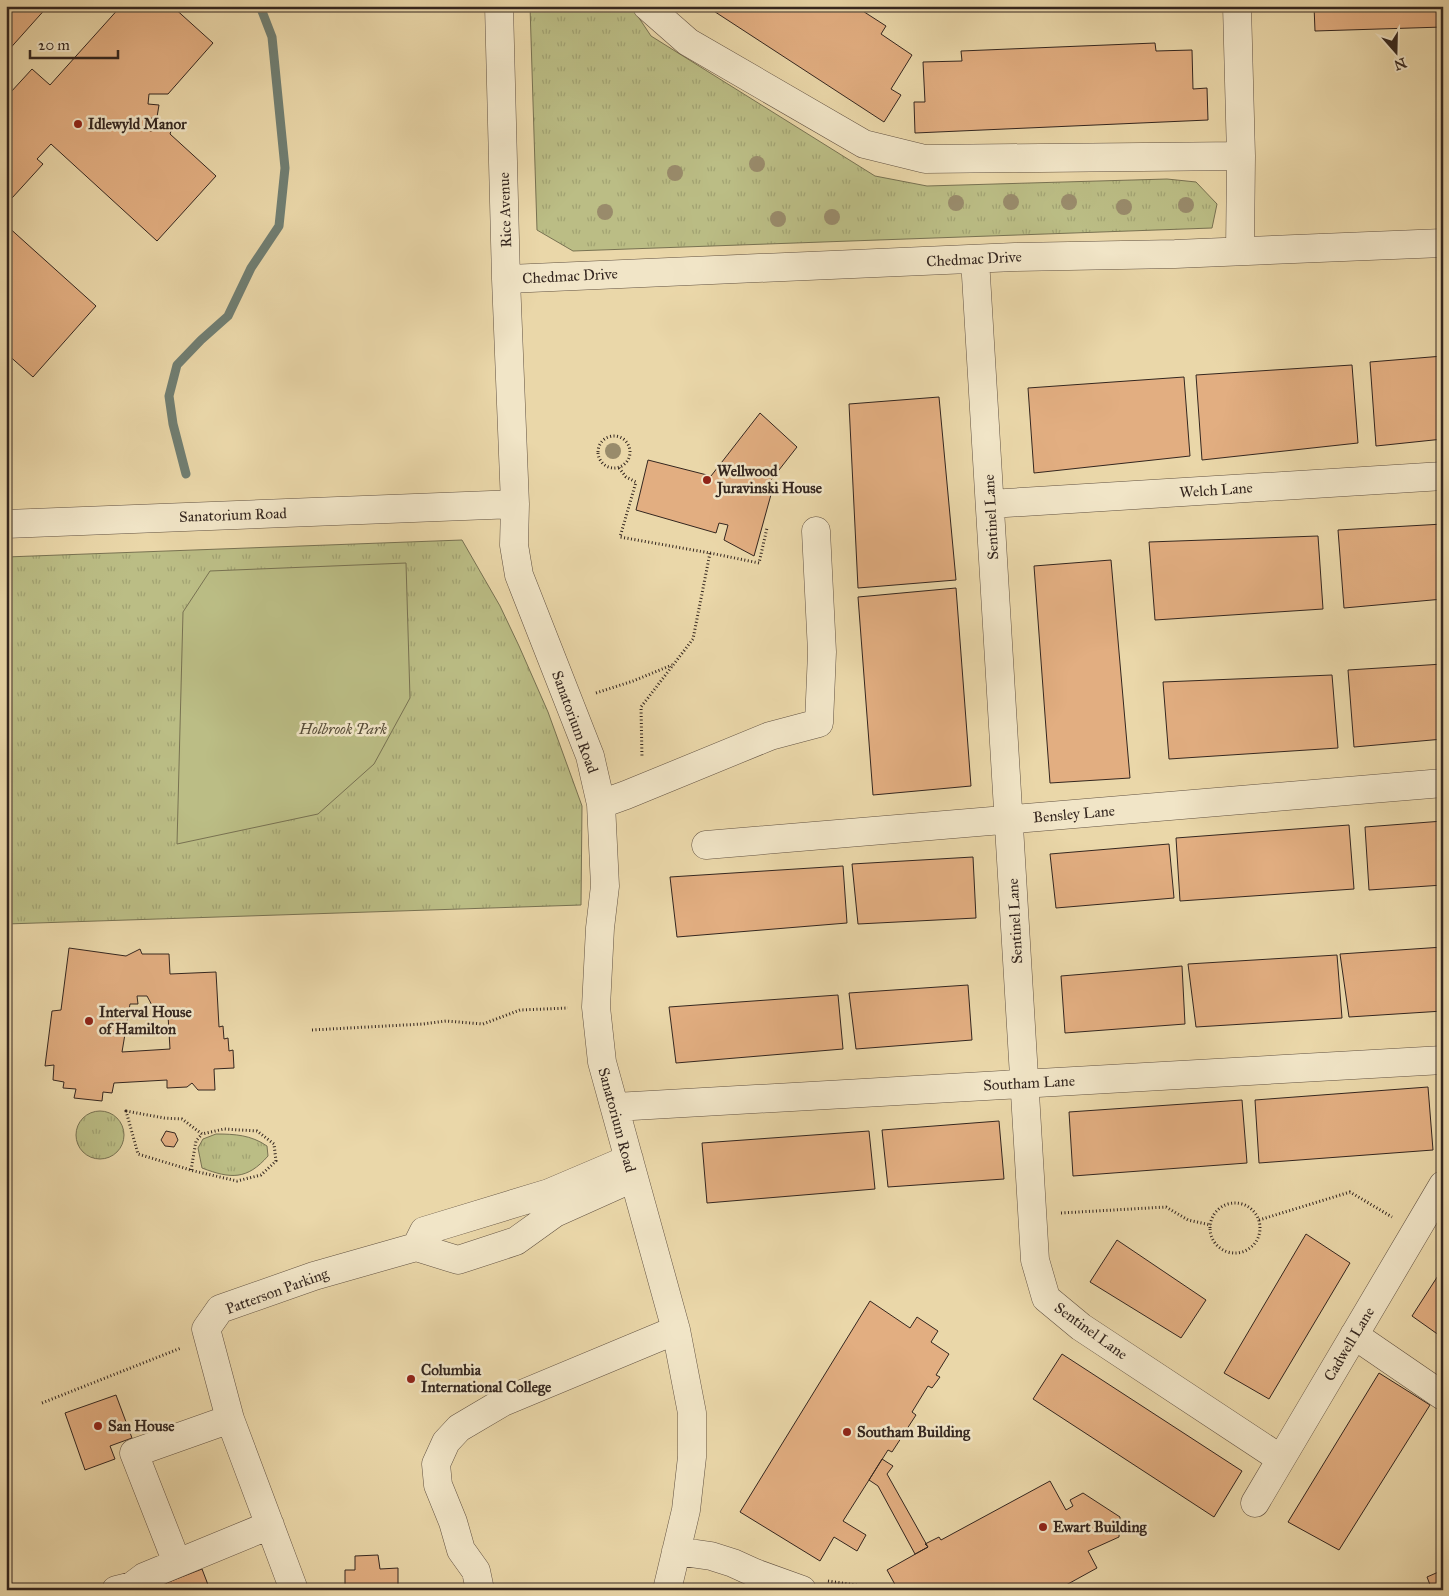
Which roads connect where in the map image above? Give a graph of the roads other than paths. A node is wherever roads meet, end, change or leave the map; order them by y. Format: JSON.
{"nodes":[{"id":1,"x":499,"y":6,"type":"edge"},
{"id":2,"x":647,"y":6,"type":"edge"},
{"id":3,"x":1237,"y":6,"type":"edge"},
{"id":4,"x":1241,"y":156,"type":"junction"},
{"id":5,"x":1443,"y":243,"type":"edge"},
{"id":6,"x":1240,"y":251,"type":"junction"},
{"id":7,"x":975,"y":259,"type":"junction"},
{"id":8,"x":506,"y":280,"type":"junction"},
{"id":9,"x":1443,"y":476,"type":"edge"},
{"id":10,"x":515,"y":504,"type":"junction"},
{"id":11,"x":990,"y":504,"type":"junction"},
{"id":12,"x":6,"y":524,"type":"edge"},
{"id":13,"x":816,"y":532,"type":"dead end"},
{"id":14,"x":1443,"y":784,"type":"edge"},
{"id":15,"x":601,"y":804,"type":"junction"},
{"id":16,"x":1009,"y":820,"type":"junction"},
{"id":17,"x":706,"y":845,"type":"dead end"},
{"id":18,"x":1443,"y":1060,"type":"edge"},
{"id":19,"x":1025,"y":1084,"type":"junction"},
{"id":20,"x":615,"y":1107,"type":"junction"},
{"id":21,"x":631,"y":1168,"type":"junction"},
{"id":22,"x":1443,"y":1185,"type":"edge"},
{"id":23,"x":423,"y":1249,"type":"junction"},
{"id":24,"x":676,"y":1330,"type":"junction"},
{"id":25,"x":1354,"y":1335,"type":"junction"},
{"id":26,"x":1443,"y":1396,"type":"edge"},
{"id":27,"x":230,"y":1418,"type":"junction"},
{"id":28,"x":1281,"y":1459,"type":"junction"},
{"id":29,"x":1255,"y":1503,"type":"dead end"},
{"id":30,"x":270,"y":1525,"type":"junction"},
{"id":31,"x":676,"y":1551,"type":"junction"},
{"id":32,"x":177,"y":1563,"type":"junction"},
{"id":33,"x":755,"y":1581,"type":"edge"},
{"id":34,"x":116,"y":1590,"type":"edge"},
{"id":35,"x":294,"y":1590,"type":"edge"},
{"id":36,"x":480,"y":1590,"type":"edge"},
{"id":37,"x":667,"y":1590,"type":"edge"},
{"id":38,"x":802,"y":1590,"type":"edge"}],
"edges":[{"from":1,"to":8,"type":"street","name":"Rice Avenue"},
{"from":2,"to":4,"type":"street"},
{"from":3,"to":4,"type":"street"},
{"from":4,"to":6,"type":"street"},
{"from":5,"to":6,"type":"street","name":"Chedmac Drive"},
{"from":6,"to":7,"type":"street","name":"Chedmac Drive"},
{"from":7,"to":8,"type":"street","name":"Chedmac Drive"},
{"from":7,"to":11,"type":"street","name":"Sentinel Lane"},
{"from":8,"to":10,"type":"street","name":"Rice Avenue"},
{"from":9,"to":11,"type":"street","name":"Welch Lane"},
{"from":10,"to":12,"type":"street","name":"Sanatorium Road"},
{"from":10,"to":15,"type":"street","name":"Sanatorium Road"},
{"from":11,"to":16,"type":"street","name":"Sentinel Lane"},
{"from":13,"to":15,"type":"street"},
{"from":14,"to":16,"type":"street","name":"Bensley Lane"},
{"from":15,"to":20,"type":"street","name":"Sanatorium Road"},
{"from":16,"to":17,"type":"street","name":"Bensley Lane"},
{"from":16,"to":19,"type":"street","name":"Sentinel Lane"},
{"from":18,"to":19,"type":"street","name":"Southam Lane"},
{"from":19,"to":20,"type":"street","name":"Southam Lane"},
{"from":19,"to":28,"type":"street","name":"Sentinel Lane"},
{"from":20,"to":21,"type":"street","name":"Sanatorium Road"},
{"from":21,"to":23,"type":"street","name":"Patterson Parking"},
{"from":21,"to":23,"type":"street","name":"Patterson Parking"},
{"from":21,"to":24,"type":"street","name":"Sanatorium Road"},
{"from":22,"to":25,"type":"street","name":"Cadwell Lane"},
{"from":23,"to":27,"type":"street","name":"Patterson Parking"},
{"from":24,"to":31,"type":"street","name":"Sanatorium Road"},
{"from":24,"to":36,"type":"street"},
{"from":25,"to":26,"type":"street"},
{"from":25,"to":28,"type":"street","name":"Cadwell Lane"},
{"from":27,"to":30,"type":"street"},
{"from":27,"to":32,"type":"street"},
{"from":28,"to":29,"type":"street","name":"Cadwell Lane"},
{"from":30,"to":32,"type":"street"},
{"from":30,"to":35,"type":"street"},
{"from":31,"to":33,"type":"street"},
{"from":31,"to":37,"type":"street","name":"Sanatorium Road"},
{"from":32,"to":34,"type":"street"},
{"from":33,"to":38,"type":"street"}]}
